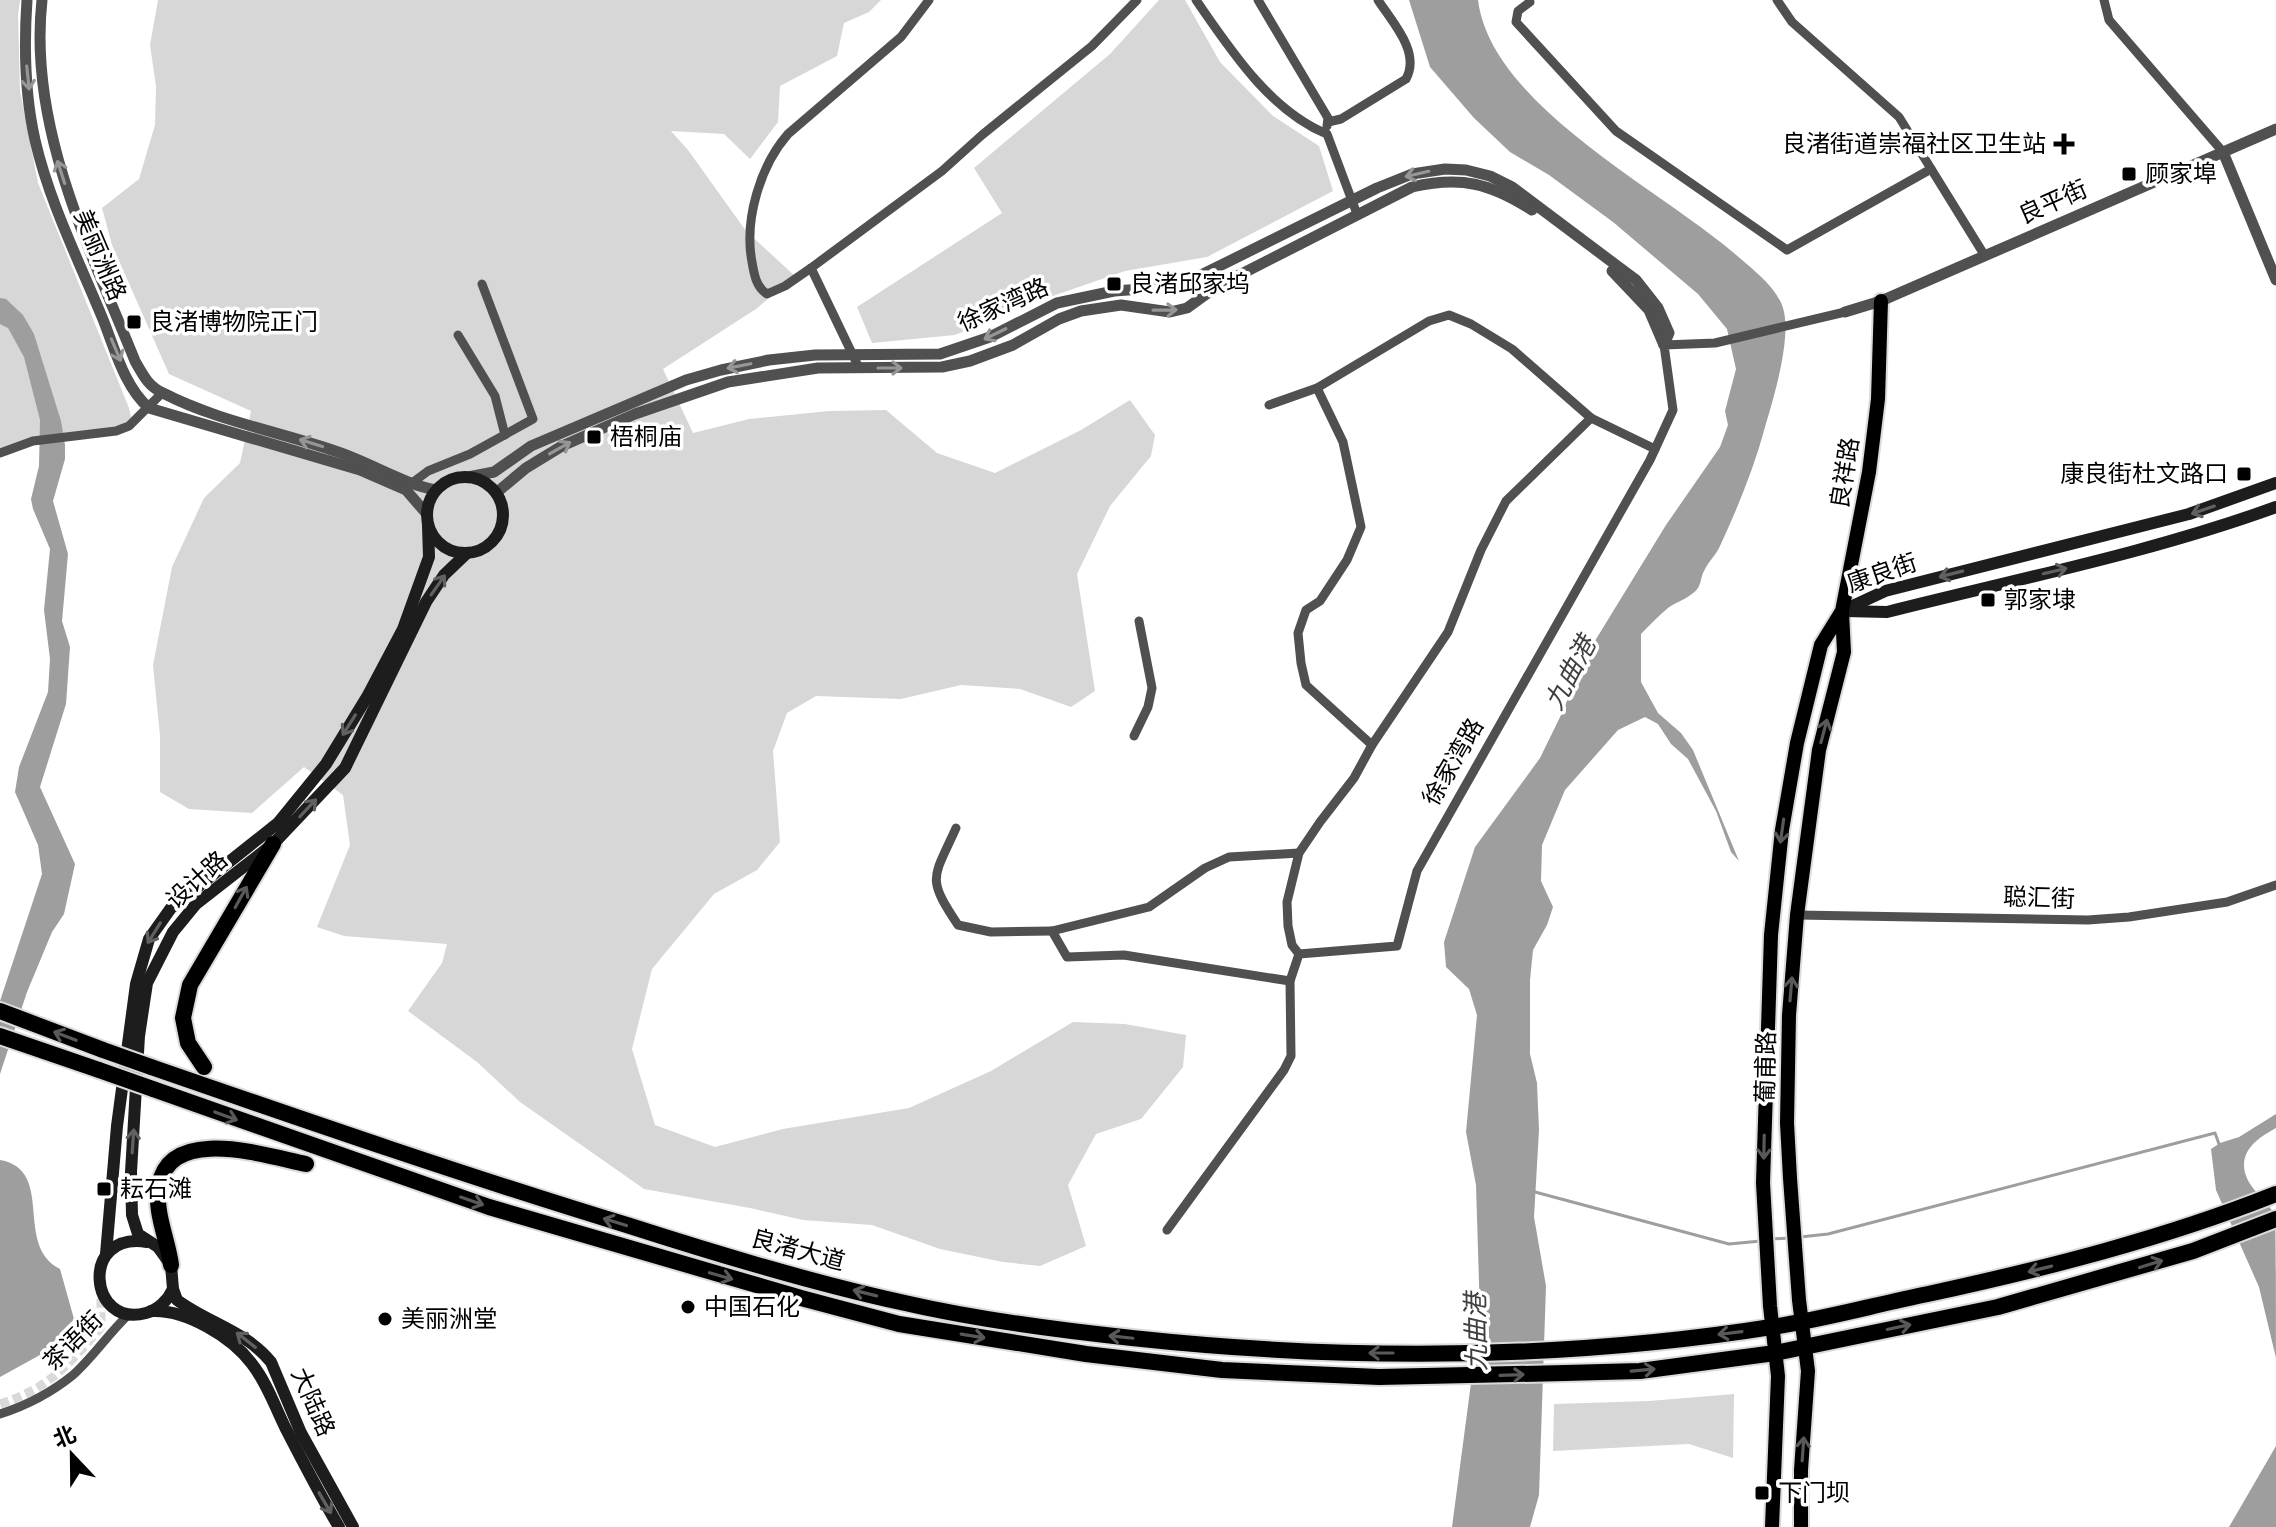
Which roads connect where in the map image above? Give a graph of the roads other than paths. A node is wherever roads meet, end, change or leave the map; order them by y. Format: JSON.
{"nodes":[{"id":1,"x":27,"y":0,"type":"edge"},
{"id":2,"x":42,"y":0,"type":"edge"},
{"id":3,"x":929,"y":0,"type":"edge"},
{"id":4,"x":1137,"y":0,"type":"edge"},
{"id":5,"x":1196,"y":0,"type":"edge"},
{"id":6,"x":1258,"y":0,"type":"edge"},
{"id":7,"x":1378,"y":0,"type":"edge"},
{"id":8,"x":1777,"y":0,"type":"edge"},
{"id":9,"x":2104,"y":0,"type":"edge"},
{"id":10,"x":1530,"y":2,"type":"dead end"},
{"id":11,"x":1328,"y":122,"type":"junction"},
{"id":12,"x":2276,"y":129,"type":"edge"},
{"id":13,"x":1327,"y":134,"type":"junction"},
{"id":14,"x":2223,"y":152,"type":"junction"},
{"id":15,"x":1931,"y":169,"type":"junction"},
{"id":16,"x":1352,"y":200,"type":"junction"},
{"id":17,"x":1357,"y":214,"type":"junction"},
{"id":18,"x":1985,"y":256,"type":"junction"},
{"id":19,"x":811,"y":268,"type":"junction"},
{"id":20,"x":2276,"y":280,"type":"edge"},
{"id":21,"x":482,"y":284,"type":"dead end"},
{"id":22,"x":1881,"y":301,"type":"junction"},
{"id":23,"x":1845,"y":312,"type":"joint"},
{"id":24,"x":458,"y":335,"type":"dead end"},
{"id":25,"x":1664,"y":345,"type":"junction"},
{"id":26,"x":853,"y":355,"type":"junction"},
{"id":27,"x":859,"y":368,"type":"junction"},
{"id":28,"x":1317,"y":388,"type":"junction"},
{"id":29,"x":162,"y":393,"type":"junction"},
{"id":30,"x":1269,"y":405,"type":"dead end"},
{"id":31,"x":149,"y":408,"type":"junction"},
{"id":32,"x":1591,"y":418,"type":"junction"},
{"id":33,"x":505,"y":435,"type":"junction"},
{"id":34,"x":1655,"y":449,"type":"junction"},
{"id":35,"x":0,"y":453,"type":"edge"},
{"id":36,"x":468,"y":477,"type":"junction"},
{"id":37,"x":412,"y":483,"type":"junction"},
{"id":38,"x":2276,"y":483,"type":"edge"},
{"id":39,"x":436,"y":490,"type":"junction"},
{"id":40,"x":496,"y":493,"type":"junction"},
{"id":41,"x":2276,"y":507,"type":"edge"},
{"id":42,"x":427,"y":520,"type":"junction"},
{"id":43,"x":467,"y":553,"type":"junction"},
{"id":44,"x":1842,"y":611,"type":"junction"},
{"id":45,"x":1139,"y":621,"type":"dead end"},
{"id":46,"x":1821,"y":645,"type":"joint"},
{"id":47,"x":1134,"y":736,"type":"dead end"},
{"id":48,"x":1372,"y":745,"type":"junction"},
{"id":49,"x":956,"y":828,"type":"dead end"},
{"id":50,"x":273,"y":844,"type":"junction"},
{"id":51,"x":1299,"y":853,"type":"junction"},
{"id":52,"x":2276,"y":885,"type":"edge"},
{"id":53,"x":1797,"y":915,"type":"junction"},
{"id":54,"x":1052,"y":931,"type":"junction"},
{"id":55,"x":1299,"y":954,"type":"junction"},
{"id":56,"x":1290,"y":981,"type":"junction"},
{"id":57,"x":0,"y":1011,"type":"edge"},
{"id":58,"x":0,"y":1036,"type":"edge"},
{"id":59,"x":204,"y":1067,"type":"dead end"},
{"id":60,"x":306,"y":1164,"type":"dead end"},
{"id":61,"x":2271,"y":1196,"type":"edge"},
{"id":62,"x":2276,"y":1219,"type":"edge"},
{"id":63,"x":1167,"y":1230,"type":"dead end"},
{"id":64,"x":147,"y":1242,"type":"junction"},
{"id":65,"x":106,"y":1254,"type":"junction"},
{"id":66,"x":171,"y":1265,"type":"junction"},
{"id":67,"x":173,"y":1289,"type":"junction"},
{"id":68,"x":151,"y":1311,"type":"junction"},
{"id":69,"x":129,"y":1314,"type":"junction"},
{"id":70,"x":1802,"y":1322,"type":"junction"},
{"id":71,"x":1772,"y":1327,"type":"junction"},
{"id":72,"x":1805,"y":1349,"type":"junction"},
{"id":73,"x":1775,"y":1353,"type":"junction"},
{"id":74,"x":0,"y":1414,"type":"edge"},
{"id":75,"x":339,"y":1527,"type":"edge"},
{"id":76,"x":353,"y":1527,"type":"edge"},
{"id":77,"x":1772,"y":1527,"type":"edge"},
{"id":78,"x":1801,"y":1527,"type":"edge"}],
"edges":[{"from":1,"to":31,"type":"street","name":"美丽洲路","one_way":true},
{"from":29,"to":2,"type":"street","name":"美丽洲路","one_way":true},
{"from":3,"to":19,"type":"street"},
{"from":4,"to":19,"type":"street"},
{"from":5,"to":13,"type":"street"},
{"from":6,"to":11,"type":"street"},
{"from":7,"to":11,"type":"street"},
{"from":8,"to":15,"type":"street"},
{"from":9,"to":14,"type":"street"},
{"from":10,"to":15,"type":"street"},
{"from":11,"to":13,"type":"street"},
{"from":12,"to":14,"type":"street","name":"良平街"},
{"from":13,"to":16,"type":"street"},
{"from":14,"to":18,"type":"street","name":"良平街"},
{"from":14,"to":20,"type":"street"},
{"from":15,"to":18,"type":"street"},
{"from":16,"to":17,"type":"street"},
{"from":25,"to":16,"type":"street","name":"徐家湾路","one_way":true},
{"from":16,"to":26,"type":"street","name":"徐家湾路","one_way":true},
{"from":17,"to":25,"type":"street","name":"徐家湾路"},
{"from":27,"to":17,"type":"street","name":"徐家湾路","one_way":true},
{"from":18,"to":22,"type":"street","name":"良平街"},
{"from":19,"to":26,"type":"street"},
{"from":21,"to":33,"type":"street"},
{"from":22,"to":23,"type":"street","name":"良平街"},
{"from":22,"to":44,"type":"main road","name":"良祥路"},
{"from":23,"to":25,"type":"street"},
{"from":24,"to":33,"type":"street"},
{"from":25,"to":34,"type":"street","name":"徐家湾路"},
{"from":26,"to":27,"type":"street"},
{"from":26,"to":36,"type":"street","name":"徐家湾路","one_way":true},
{"from":40,"to":27,"type":"street","name":"徐家湾路","one_way":true},
{"from":28,"to":30,"type":"street"},
{"from":28,"to":32,"type":"street"},
{"from":28,"to":48,"type":"street"},
{"from":29,"to":31,"type":"street"},
{"from":37,"to":29,"type":"street","name":"美丽洲路","one_way":true},
{"from":31,"to":35,"type":"street"},
{"from":31,"to":42,"type":"street"},
{"from":32,"to":34,"type":"street"},
{"from":32,"to":48,"type":"street"},
{"from":33,"to":37,"type":"street"},
{"from":34,"to":55,"type":"street","name":"徐家湾路"},
{"from":36,"to":39,"type":"main road"},
{"from":36,"to":40,"type":"main road"},
{"from":37,"to":39,"type":"street","name":"美丽洲路"},
{"from":38,"to":44,"type":"main road","name":"康良街","one_way":true},
{"from":39,"to":42,"type":"main road"},
{"from":40,"to":43,"type":"main road"},
{"from":44,"to":41,"type":"main road","name":"康良街","one_way":true},
{"from":42,"to":43,"type":"main road"},
{"from":42,"to":65,"type":"main road","name":"设计路","one_way":true},
{"from":50,"to":43,"type":"main road","name":"设计路","one_way":true},
{"from":44,"to":46,"type":"main road","name":"良祥路"},
{"from":53,"to":44,"type":"main road","name":"葡甫路","one_way":true},
{"from":45,"to":47,"type":"street"},
{"from":46,"to":71,"type":"main road","name":"葡甫路","one_way":true},
{"from":48,"to":51,"type":"street"},
{"from":49,"to":54,"type":"street"},
{"from":59,"to":50,"type":"highway","one_way":true},
{"from":64,"to":50,"type":"main road","name":"设计路","one_way":true},
{"from":51,"to":54,"type":"street"},
{"from":51,"to":55,"type":"street"},
{"from":52,"to":53,"type":"street","name":"聪汇街"},
{"from":70,"to":53,"type":"main road","name":"葡甫路","one_way":true},
{"from":54,"to":56,"type":"street"},
{"from":55,"to":56,"type":"street"},
{"from":56,"to":63,"type":"street"},
{"from":71,"to":57,"type":"highway","name":"良渚大道","one_way":true,"bridge":true},
{"from":58,"to":73,"type":"highway","name":"良渚大道","one_way":true,"bridge":true},
{"from":60,"to":66,"type":"highway"},
{"from":61,"to":70,"type":"highway","name":"良渚大道","one_way":true},
{"from":72,"to":62,"type":"highway","name":"良渚大道","one_way":true},
{"from":64,"to":65,"type":"main road"},
{"from":64,"to":66,"type":"main road","name":"设计路"},
{"from":65,"to":69,"type":"main road"},
{"from":66,"to":67,"type":"main road"},
{"from":67,"to":68,"type":"main road"},
{"from":76,"to":67,"type":"main road","name":"大陆路","one_way":true},
{"from":68,"to":69,"type":"main road"},
{"from":68,"to":75,"type":"main road","name":"大陆路","one_way":true},
{"from":69,"to":74,"type":"street","name":"茶语街"},
{"from":70,"to":71,"type":"highway","name":"良渚大道"},
{"from":70,"to":72,"type":"main road","name":"葡甫路"},
{"from":71,"to":73,"type":"main road","name":"葡甫路"},
{"from":72,"to":73,"type":"highway","name":"良渚大道"},
{"from":78,"to":72,"type":"main road","name":"葡甫路","one_way":true},
{"from":73,"to":77,"type":"main road","name":"葡甫路"}]}
